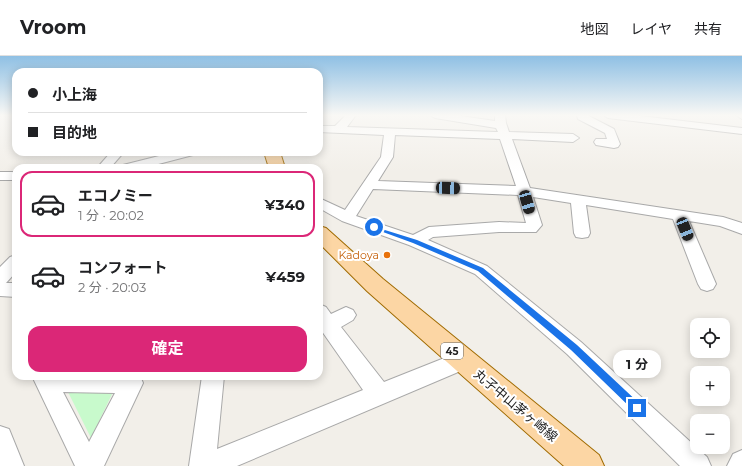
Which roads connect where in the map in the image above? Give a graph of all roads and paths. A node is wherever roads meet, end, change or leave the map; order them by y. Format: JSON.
{"nodes":[{"id":1,"x":390,"y":134,"type":"edge"},
{"id":2,"x":505,"y":134,"type":"edge"},
{"id":3,"x":552,"y":134,"type":"edge"},
{"id":4,"x":611,"y":134,"type":"edge"},
{"id":5,"x":573,"y":138,"type":"dead end"},
{"id":6,"x":600,"y":142,"type":"dead end"},
{"id":7,"x":114,"y":156,"type":"edge"},
{"id":8,"x":174,"y":156,"type":"edge"},
{"id":9,"x":107,"y":164,"type":"edge"},
{"id":10,"x":143,"y":164,"type":"edge"},
{"id":11,"x":0,"y":176,"type":"edge"},
{"id":12,"x":12,"y":176,"type":"edge"},
{"id":13,"x":368,"y":185,"type":"junction"},
{"id":14,"x":524,"y":191,"type":"junction"},
{"id":15,"x":578,"y":199,"type":"junction"},
{"id":16,"x":323,"y":204,"type":"edge"},
{"id":17,"x":679,"y":215,"type":"junction"},
{"id":18,"x":347,"y":218,"type":"junction"},
{"id":19,"x":742,"y":229,"type":"edge"},
{"id":20,"x":582,"y":232,"type":"dead end"},
{"id":21,"x":420,"y":233,"type":"junction"},
{"id":22,"x":323,"y":236,"type":"edge"},
{"id":23,"x":12,"y":265,"type":"edge"},
{"id":24,"x":0,"y":278,"type":"edge"},
{"id":25,"x":707,"y":284,"type":"dead end"},
{"id":26,"x":0,"y":289,"type":"edge"},
{"id":27,"x":12,"y":290,"type":"edge"},
{"id":28,"x":331,"y":317,"type":"edge"},
{"id":29,"x":462,"y":360,"type":"junction"},
{"id":30,"x":45,"y":380,"type":"edge"},
{"id":31,"x":66,"y":380,"type":"edge"},
{"id":32,"x":213,"y":380,"type":"edge"},
{"id":33,"x":379,"y":394,"type":"junction"},
{"id":34,"x":0,"y":438,"type":"edge"},
{"id":35,"x":218,"y":463,"type":"edge"},
{"id":36,"x":742,"y":463,"type":"edge"},
{"id":37,"x":12,"y":466,"type":"edge"},
{"id":38,"x":90,"y":466,"type":"edge"},
{"id":39,"x":588,"y":466,"type":"edge"},
{"id":40,"x":698,"y":466,"type":"edge"},
{"id":41,"x":740,"y":466,"type":"edge"}],
"edges":[{"from":1,"to":13,"type":"street"},
{"from":2,"to":14,"type":"street"},
{"from":3,"to":5,"type":"street"},
{"from":4,"to":6,"type":"street"},
{"from":7,"to":9,"type":"street"},
{"from":8,"to":10,"type":"street"},
{"from":11,"to":12,"type":"street"},
{"from":13,"to":14,"type":"street"},
{"from":13,"to":18,"type":"street"},
{"from":14,"to":15,"type":"street"},
{"from":14,"to":21,"type":"street"},
{"from":15,"to":17,"type":"street"},
{"from":15,"to":20,"type":"street"},
{"from":16,"to":18,"type":"street"},
{"from":17,"to":19,"type":"street"},
{"from":17,"to":25,"type":"street"},
{"from":18,"to":21,"type":"street"},
{"from":21,"to":40,"type":"street"},
{"from":22,"to":29,"type":"main road","name":"丸子中山茅ヶ崎線","number":"45"},
{"from":23,"to":24,"type":"street"},
{"from":26,"to":27,"type":"street"},
{"from":28,"to":33,"type":"street"},
{"from":29,"to":33,"type":"street"},
{"from":29,"to":39,"type":"main road","name":"丸子中山茅ヶ崎線","number":"45"},
{"from":30,"to":38,"type":"street"},
{"from":31,"to":38,"type":"street"},
{"from":32,"to":35,"type":"street"},
{"from":33,"to":35,"type":"street"},
{"from":34,"to":37,"type":"street"},
{"from":36,"to":41,"type":"street"}]}
